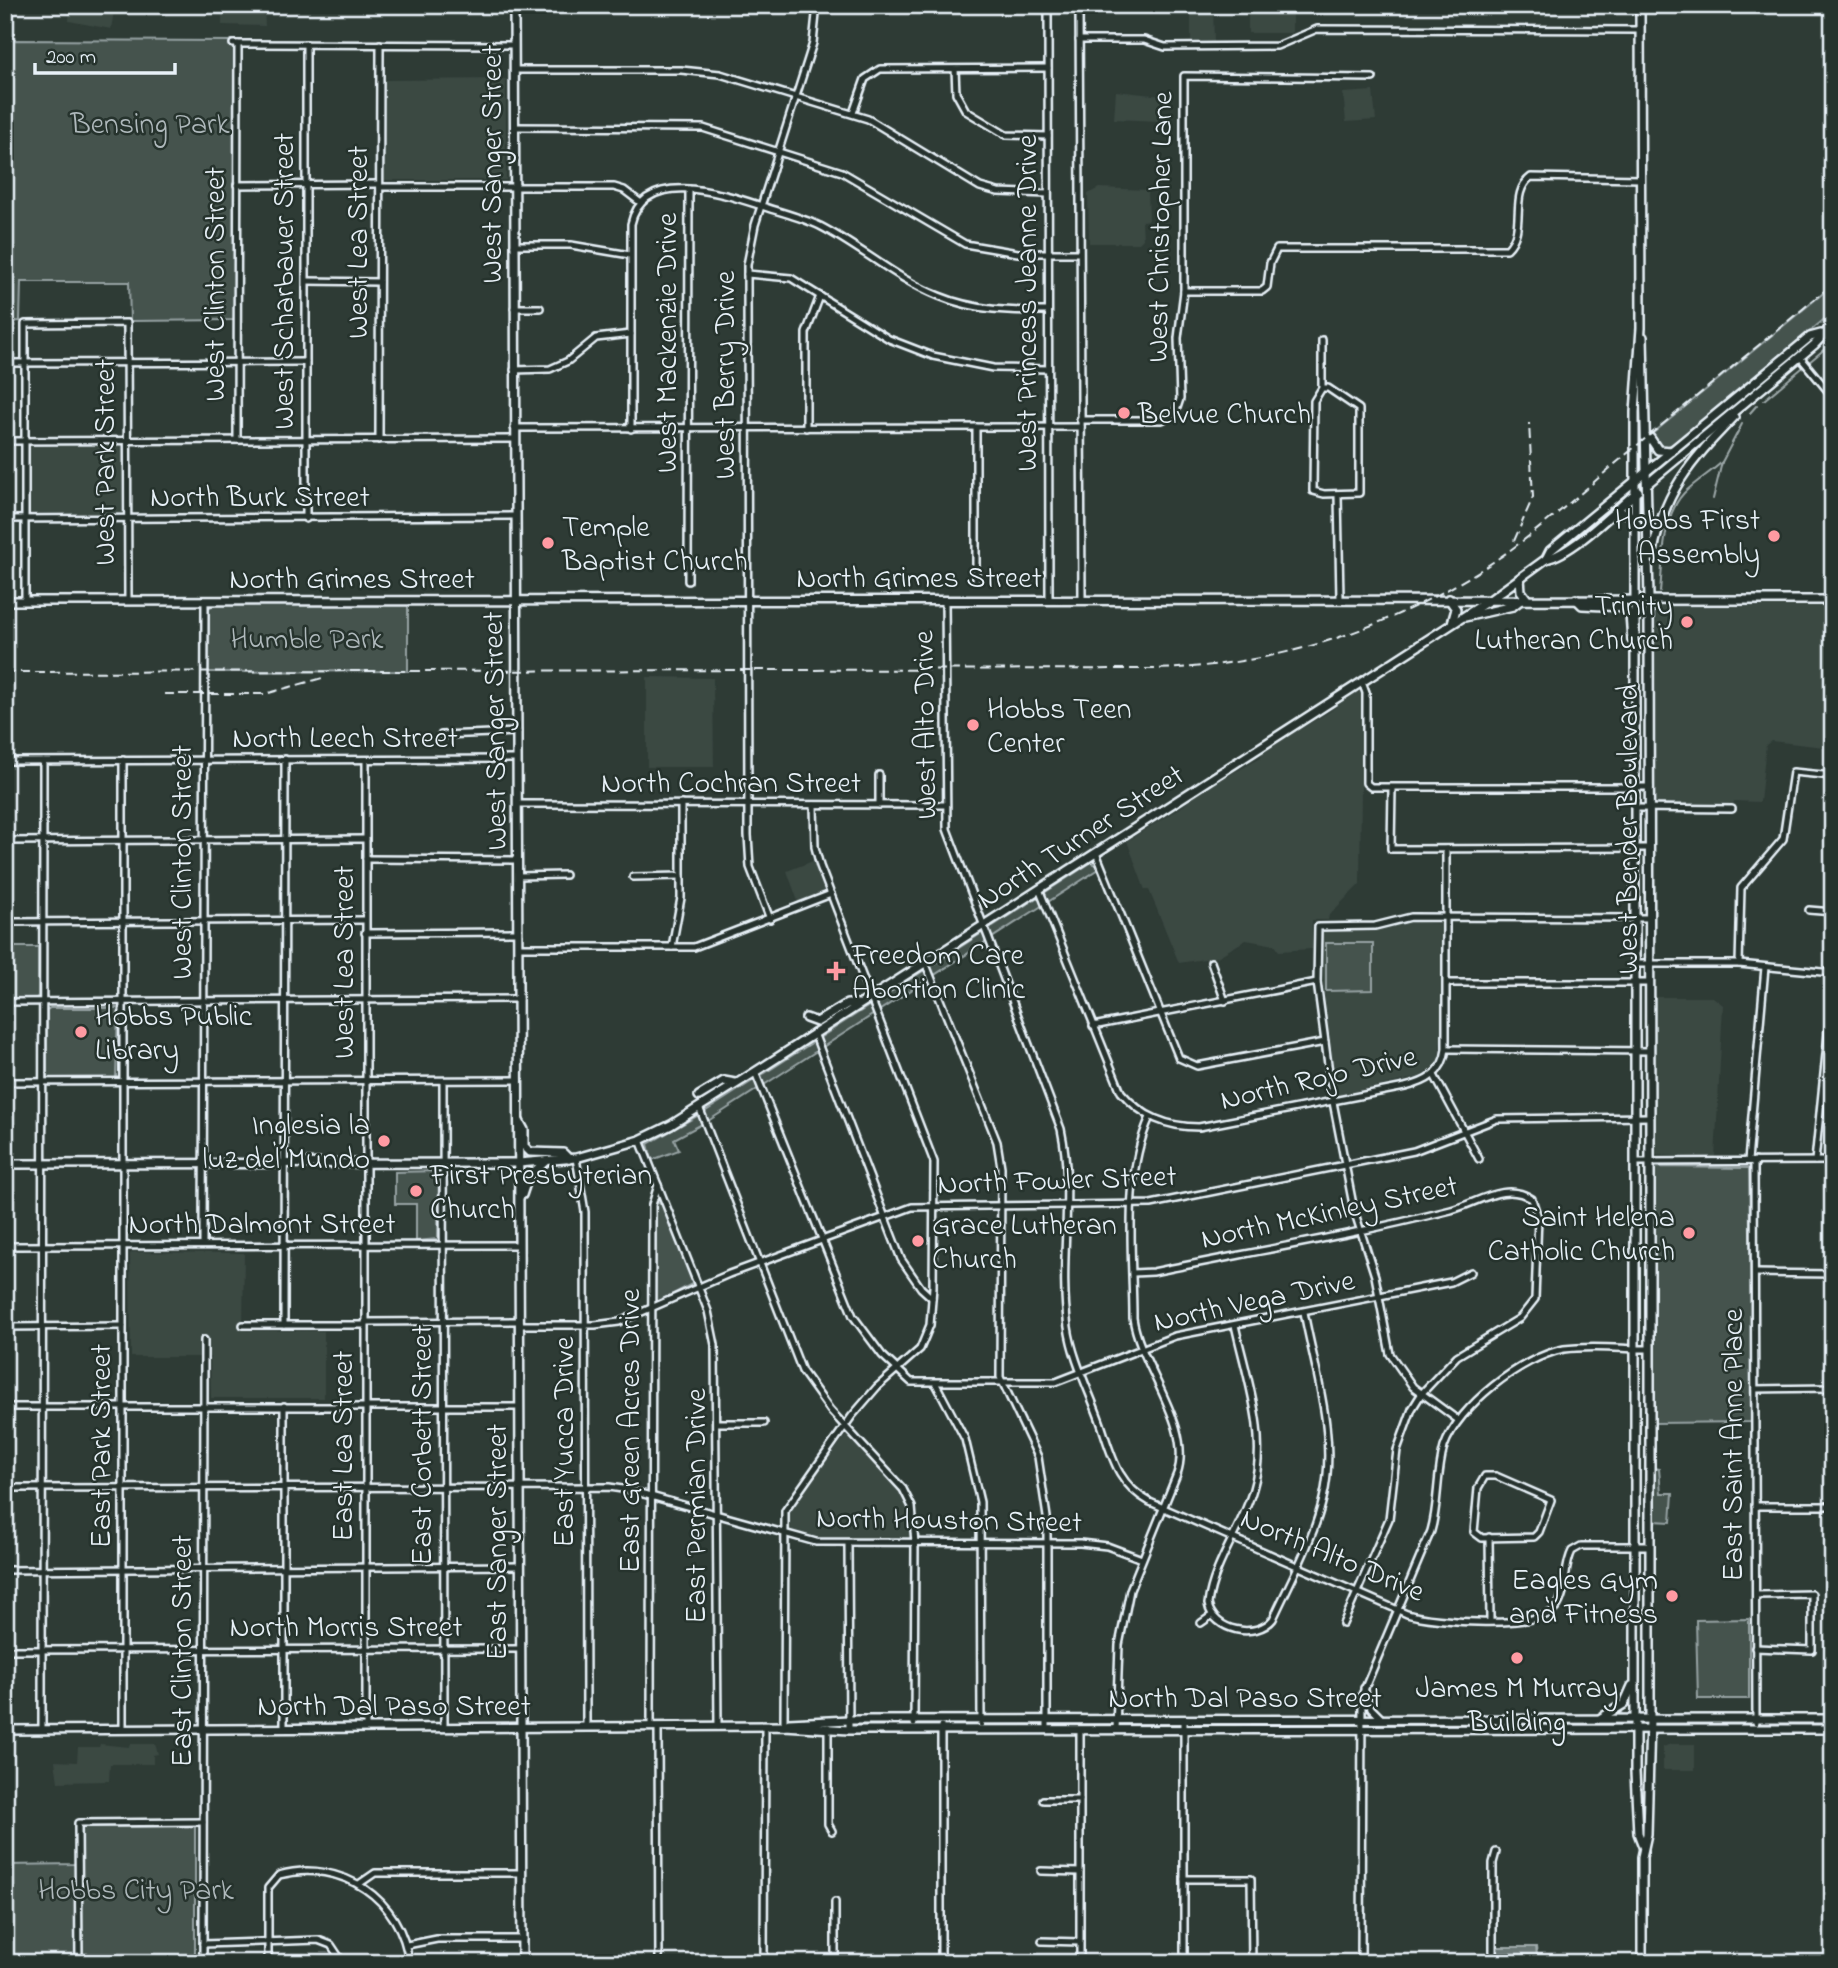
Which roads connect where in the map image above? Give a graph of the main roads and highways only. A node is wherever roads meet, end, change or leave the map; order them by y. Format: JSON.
{"nodes":[{"id":1,"x":514,"y":5,"type":"edge"},
{"id":2,"x":1640,"y":5,"type":"edge"},
{"id":3,"x":1833,"y":325,"type":"edge"},
{"id":4,"x":1641,"y":328,"type":"junction"},
{"id":5,"x":1821,"y":334,"type":"junction"},
{"id":6,"x":1739,"y":407,"type":"junction"},
{"id":7,"x":1647,"y":423,"type":"junction"},
{"id":8,"x":1673,"y":451,"type":"junction"},
{"id":9,"x":1648,"y":471,"type":"junction"},
{"id":10,"x":1637,"y":480,"type":"junction"},
{"id":11,"x":1648,"y":483,"type":"junction"},
{"id":12,"x":1637,"y":492,"type":"junction"},
{"id":13,"x":1609,"y":515,"type":"junction"},
{"id":14,"x":1637,"y":524,"type":"junction"},
{"id":15,"x":1546,"y":559,"type":"junction"},
{"id":16,"x":1649,"y":575,"type":"junction"},
{"id":17,"x":1520,"y":578,"type":"junction"},
{"id":18,"x":1491,"y":598,"type":"junction"},
{"id":19,"x":1525,"y":598,"type":"junction"},
{"id":20,"x":1649,"y":598,"type":"junction"},
{"id":21,"x":1449,"y":599,"type":"junction"},
{"id":22,"x":1576,"y":599,"type":"junction"},
{"id":23,"x":1638,"y":599,"type":"junction"},
{"id":24,"x":515,"y":600,"type":"junction"},
{"id":25,"x":1833,"y":600,"type":"edge"},
{"id":26,"x":5,"y":601,"type":"edge"},
{"id":27,"x":1461,"y":618,"type":"junction"},
{"id":28,"x":1452,"y":624,"type":"junction"},
{"id":29,"x":1637,"y":652,"type":"junction"},
{"id":30,"x":1637,"y":698,"type":"junction"},
{"id":31,"x":1650,"y":698,"type":"junction"},
{"id":32,"x":859,"y":1003,"type":"junction"},
{"id":33,"x":806,"y":1018,"type":"dead end"},
{"id":34,"x":736,"y":1083,"type":"junction"},
{"id":35,"x":699,"y":1096,"type":"dead end"},
{"id":36,"x":519,"y":1120,"type":"junction"},
{"id":37,"x":573,"y":1158,"type":"junction"},
{"id":38,"x":546,"y":1161,"type":"junction"},
{"id":39,"x":519,"y":1163,"type":"junction"},
{"id":40,"x":5,"y":1164,"type":"edge"},
{"id":41,"x":519,"y":1236,"type":"junction"},
{"id":42,"x":1635,"y":1637,"type":"junction"},
{"id":43,"x":1650,"y":1640,"type":"junction"},
{"id":44,"x":1635,"y":1675,"type":"junction"},
{"id":45,"x":1597,"y":1719,"type":"junction"},
{"id":46,"x":1636,"y":1719,"type":"junction"},
{"id":47,"x":1650,"y":1719,"type":"junction"},
{"id":48,"x":1833,"y":1720,"type":"edge"},
{"id":49,"x":828,"y":1725,"type":"junction"},
{"id":50,"x":520,"y":1727,"type":"junction"},
{"id":51,"x":1833,"y":1729,"type":"edge"},
{"id":52,"x":5,"y":1730,"type":"edge"},
{"id":53,"x":1636,"y":1730,"type":"junction"},
{"id":54,"x":1650,"y":1730,"type":"junction"},
{"id":55,"x":1643,"y":1846,"type":"junction"},
{"id":56,"x":522,"y":1963,"type":"edge"},
{"id":57,"x":1643,"y":1963,"type":"edge"}],
"edges":[{"from":1,"to":24,"type":"main road","name":"West Sanger Street"},
{"from":2,"to":4,"type":"main road","name":"West Bender Boulevard"},
{"from":3,"to":5,"type":"main road"},
{"from":4,"to":7,"type":"main road","name":"West Bender Boulevard"},
{"from":4,"to":10,"type":"main road","name":"West Bender Boulevard"},
{"from":5,"to":6,"type":"main road"},
{"from":5,"to":8,"type":"main road","name":"North Turner Street"},
{"from":6,"to":11,"type":"main road","name":"North Turner Street"},
{"from":6,"to":16,"type":"main road"},
{"from":7,"to":8,"type":"main road"},
{"from":7,"to":9,"type":"main road","name":"West Bender Boulevard"},
{"from":8,"to":9,"type":"main road","name":"North Turner Street"},
{"from":9,"to":10,"type":"main road","name":"North Turner Street"},
{"from":9,"to":11,"type":"main road","name":"West Bender Boulevard"},
{"from":10,"to":12,"type":"main road","name":"West Bender Boulevard"},
{"from":10,"to":15,"type":"main road","name":"North Turner Street"},
{"from":11,"to":12,"type":"main road","name":"North Turner Street"},
{"from":11,"to":16,"type":"main road","name":"West Bender Boulevard"},
{"from":12,"to":13,"type":"main road","name":"North Turner Street"},
{"from":12,"to":14,"type":"main road","name":"West Bender Boulevard"},
{"from":13,"to":14,"type":"main road"},
{"from":13,"to":15,"type":"main road","name":"North Turner Street"},
{"from":14,"to":23,"type":"main road","name":"West Bender Boulevard"},
{"from":15,"to":17,"type":"main road","name":"North Turner Street"},
{"from":16,"to":20,"type":"main road","name":"West Bender Boulevard"},
{"from":17,"to":18,"type":"main road","name":"North Turner Street"},
{"from":17,"to":19,"type":"main road"},
{"from":18,"to":19,"type":"main road","name":"North Grimes Street"},
{"from":18,"to":21,"type":"main road","name":"North Grimes Street"},
{"from":18,"to":27,"type":"main road","name":"North Turner Street"},
{"from":19,"to":22,"type":"main road","name":"North Grimes Street"},
{"from":19,"to":27,"type":"main road"},
{"from":20,"to":23,"type":"main road","name":"North Grimes Street"},
{"from":20,"to":25,"type":"main road","name":"North Grimes Street"},
{"from":20,"to":31,"type":"main road","name":"West Bender Boulevard"},
{"from":21,"to":24,"type":"main road","name":"North Grimes Street"},
{"from":21,"to":28,"type":"main road"},
{"from":22,"to":23,"type":"main road","name":"North Grimes Street"},
{"from":22,"to":29,"type":"main road"},
{"from":23,"to":29,"type":"main road","name":"West Bender Boulevard"},
{"from":24,"to":26,"type":"main road","name":"North Grimes Street"},
{"from":24,"to":36,"type":"main road","name":"West Sanger Street"},
{"from":27,"to":28,"type":"main road","name":"North Turner Street"},
{"from":28,"to":32,"type":"main road","name":"North Turner Street"},
{"from":29,"to":30,"type":"main road","name":"West Bender Boulevard"},
{"from":30,"to":31,"type":"main road"},
{"from":30,"to":42,"type":"main road","name":"West Bender Boulevard"},
{"from":31,"to":43,"type":"main road","name":"West Bender Boulevard"},
{"from":32,"to":33,"type":"main road"},
{"from":32,"to":34,"type":"main road","name":"North Turner Street"},
{"from":34,"to":35,"type":"main road"},
{"from":34,"to":37,"type":"main road","name":"North Turner Street"},
{"from":36,"to":37,"type":"main road"},
{"from":36,"to":39,"type":"main road","name":"West Sanger Street"},
{"from":37,"to":38,"type":"main road","name":"North Turner Street"},
{"from":38,"to":39,"type":"main road","name":"North Turner Street"},
{"from":38,"to":41,"type":"main road"},
{"from":39,"to":40,"type":"main road","name":"North Turner Street"},
{"from":39,"to":41,"type":"main road","name":"East Sanger Street"},
{"from":41,"to":50,"type":"main road","name":"East Sanger Street"},
{"from":42,"to":43,"type":"main road"},
{"from":42,"to":44,"type":"main road","name":"West Bender Boulevard"},
{"from":43,"to":47,"type":"main road","name":"West Bender Boulevard"},
{"from":44,"to":45,"type":"main road"},
{"from":44,"to":46,"type":"main road","name":"West Bender Boulevard"},
{"from":45,"to":46,"type":"main road","name":"North Dal Paso Street"},
{"from":45,"to":49,"type":"main road","name":"North Dal Paso Street"},
{"from":46,"to":47,"type":"main road","name":"North Dal Paso Street"},
{"from":46,"to":53,"type":"main road","name":"West Bender Boulevard"},
{"from":47,"to":48,"type":"main road","name":"North Dal Paso Street"},
{"from":47,"to":54,"type":"main road","name":"West Bender Boulevard"},
{"from":49,"to":50,"type":"main road","name":"North Dal Paso Street"},
{"from":49,"to":53,"type":"main road","name":"North Dal Paso Street"},
{"from":50,"to":52,"type":"main road","name":"North Dal Paso Street"},
{"from":50,"to":56,"type":"main road","name":"East Sanger Street"},
{"from":51,"to":54,"type":"main road","name":"North Dal Paso Street"},
{"from":53,"to":54,"type":"main road","name":"North Dal Paso Street"},
{"from":53,"to":55,"type":"main road","name":"West Bender Boulevard"},
{"from":54,"to":55,"type":"main road","name":"West Bender Boulevard"},
{"from":55,"to":57,"type":"main road"}]}
